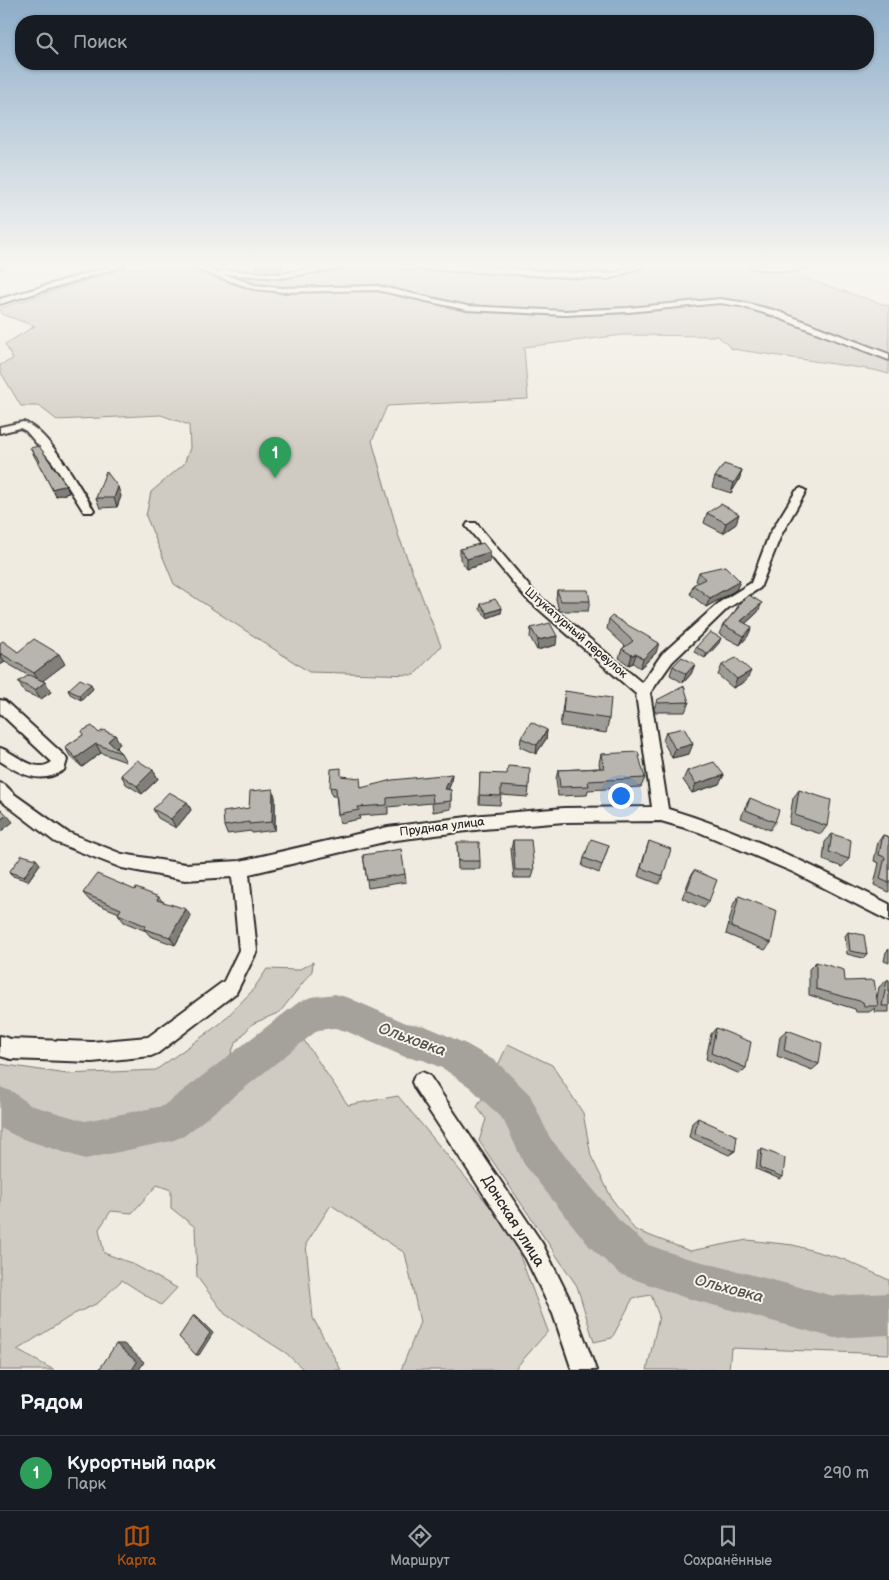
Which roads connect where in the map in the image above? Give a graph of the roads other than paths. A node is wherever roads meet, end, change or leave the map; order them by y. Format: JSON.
{"nodes":[{"id":1,"x":818,"y":330,"type":"edge"},
{"id":2,"x":889,"y":357,"type":"edge"},
{"id":3,"x":0,"y":430,"type":"edge"},
{"id":4,"x":801,"y":491,"type":"dead end"},
{"id":5,"x":88,"y":510,"type":"dead end"},
{"id":6,"x":472,"y":526,"type":"dead end"},
{"id":7,"x":643,"y":692,"type":"junction"},
{"id":8,"x":0,"y":705,"type":"edge"},
{"id":9,"x":0,"y":754,"type":"edge"},
{"id":10,"x":0,"y":790,"type":"edge"},
{"id":11,"x":661,"y":814,"type":"junction"},
{"id":12,"x":240,"y":869,"type":"junction"},
{"id":13,"x":889,"y":913,"type":"edge"},
{"id":14,"x":0,"y":1046,"type":"edge"},
{"id":15,"x":422,"y":1082,"type":"dead end"},
{"id":16,"x":584,"y":1370,"type":"edge"}],
"edges":[{"from":1,"to":2,"type":"street"},
{"from":3,"to":5,"type":"street"},
{"from":4,"to":7,"type":"street"},
{"from":6,"to":7,"type":"street","name":"Штукатурный переулок"},
{"from":7,"to":11,"type":"street"},
{"from":8,"to":9,"type":"street"},
{"from":10,"to":12,"type":"street","name":"Прудная улица"},
{"from":11,"to":12,"type":"street","name":"Прудная улица"},
{"from":11,"to":13,"type":"street","name":"Прудная улица"},
{"from":12,"to":14,"type":"street"},
{"from":15,"to":16,"type":"street","name":"Донская улица"}]}
